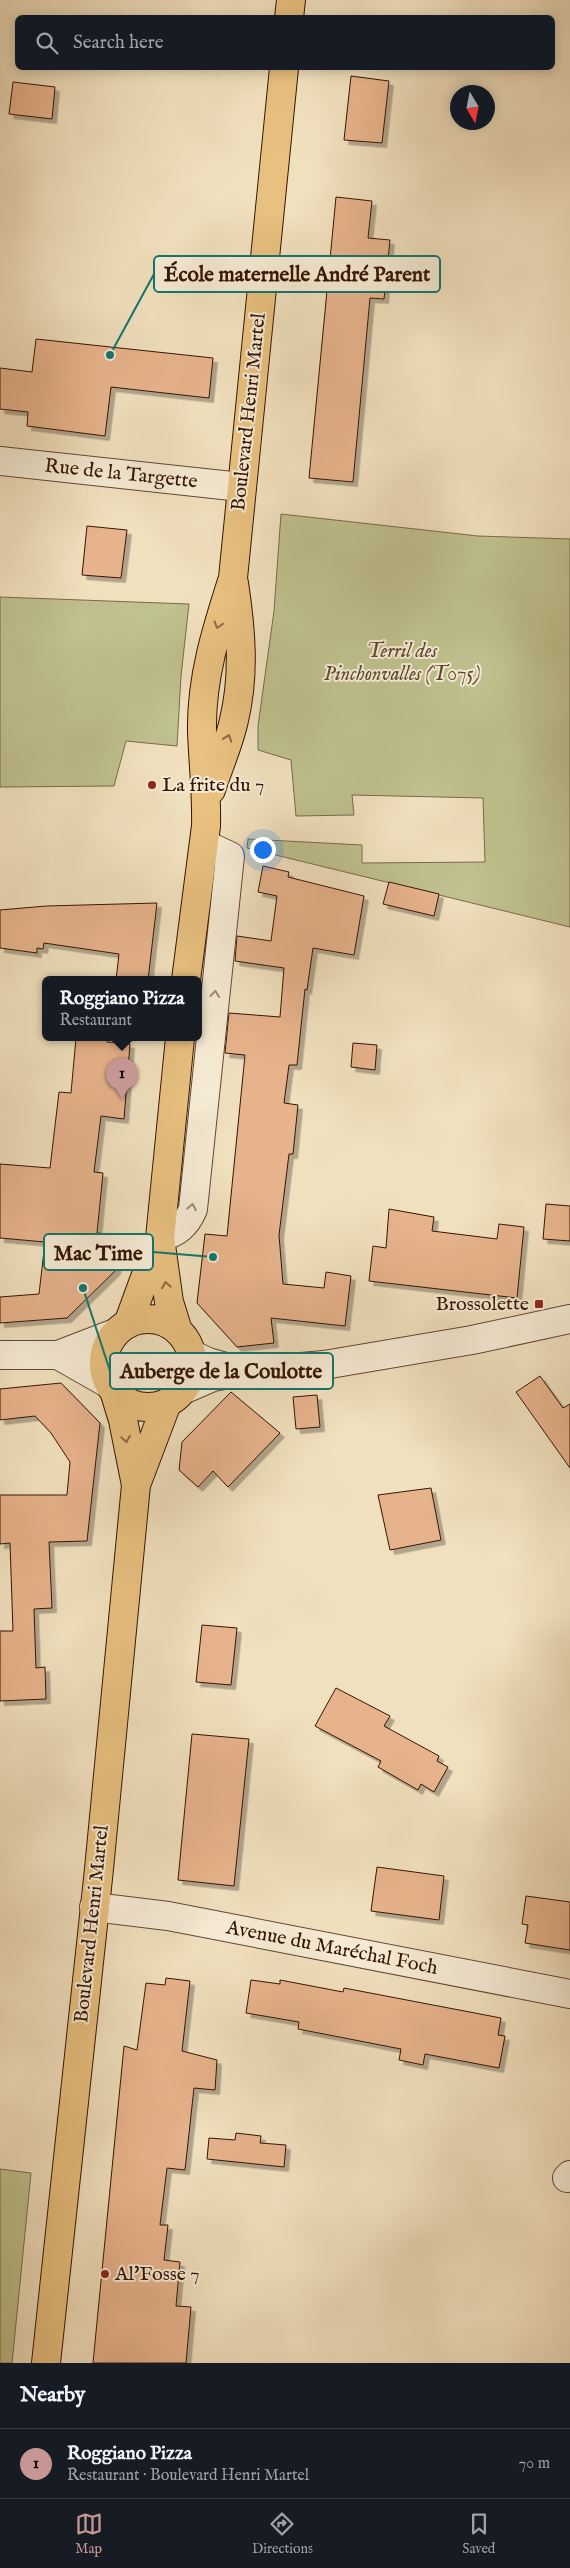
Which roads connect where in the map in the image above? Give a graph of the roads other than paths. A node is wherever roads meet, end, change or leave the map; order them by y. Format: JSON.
{"nodes":[{"id":1,"x":291,"y":0,"type":"edge"},
{"id":2,"x":289,"y":15,"type":"edge"},
{"id":3,"x":284,"y":70,"type":"edge"},
{"id":4,"x":0,"y":461,"type":"edge"},
{"id":5,"x":241,"y":487,"type":"junction"},
{"id":6,"x":233,"y":578,"type":"junction"},
{"id":7,"x":207,"y":801,"type":"junction"},
{"id":8,"x":204,"y":844,"type":"junction"},
{"id":9,"x":187,"y":976,"type":"edge"},
{"id":10,"x":180,"y":1041,"type":"edge"},
{"id":11,"x":160,"y":1238,"type":"junction"},
{"id":12,"x":570,"y":1319,"type":"edge"},
{"id":13,"x":121,"y":1328,"type":"junction"},
{"id":14,"x":178,"y":1330,"type":"junction"},
{"id":15,"x":191,"y":1354,"type":"junction"},
{"id":16,"x":0,"y":1355,"type":"edge"},
{"id":17,"x":58,"y":1355,"type":"junction"},
{"id":18,"x":243,"y":1372,"type":"junction"},
{"id":19,"x":112,"y":1389,"type":"junction"},
{"id":20,"x":175,"y":1396,"type":"junction"},
{"id":21,"x":136,"y":1484,"type":"junction"},
{"id":22,"x":94,"y":1907,"type":"junction"},
{"id":23,"x":570,"y":1994,"type":"edge"},
{"id":24,"x":46,"y":2363,"type":"edge"}],
"edges":[{"from":1,"to":2,"type":"main road"},
{"from":3,"to":5,"type":"main road","name":"Boulevard Henri Martel"},
{"from":4,"to":5,"type":"street","name":"Rue de la Targette"},
{"from":5,"to":6,"type":"main road","name":"Boulevard Henri Martel"},
{"from":6,"to":7,"type":"main road","name":"Boulevard Henri Martel","one_way":true},
{"from":7,"to":6,"type":"main road","name":"Boulevard Henri Martel","one_way":true},
{"from":7,"to":8,"type":"main road","name":"Boulevard Henri Martel"},
{"from":8,"to":9,"type":"main road","name":"Boulevard Henri Martel"},
{"from":11,"to":8,"type":"street","one_way":true},
{"from":10,"to":11,"type":"main road"},
{"from":11,"to":13,"type":"main road"},
{"from":14,"to":11,"type":"main road","one_way":true},
{"from":12,"to":18,"type":"street"},
{"from":13,"to":14,"type":"main road"},
{"from":13,"to":17,"type":"street"},
{"from":13,"to":19,"type":"main road"},
{"from":14,"to":15,"type":"main road"},
{"from":15,"to":18,"type":"street"},
{"from":15,"to":20,"type":"main road"},
{"from":16,"to":17,"type":"street"},
{"from":17,"to":19,"type":"street"},
{"from":18,"to":20,"type":"street"},
{"from":19,"to":20,"type":"main road"},
{"from":19,"to":21,"type":"main road","name":"Boulevard Henri Martel","one_way":true},
{"from":20,"to":21,"type":"main road","name":"Boulevard Henri Martel"},
{"from":21,"to":22,"type":"main road","name":"Boulevard Henri Martel"},
{"from":22,"to":23,"type":"street","name":"Avenue du Maréchal Foch"},
{"from":22,"to":24,"type":"main road","name":"Boulevard Henri Martel"}]}
